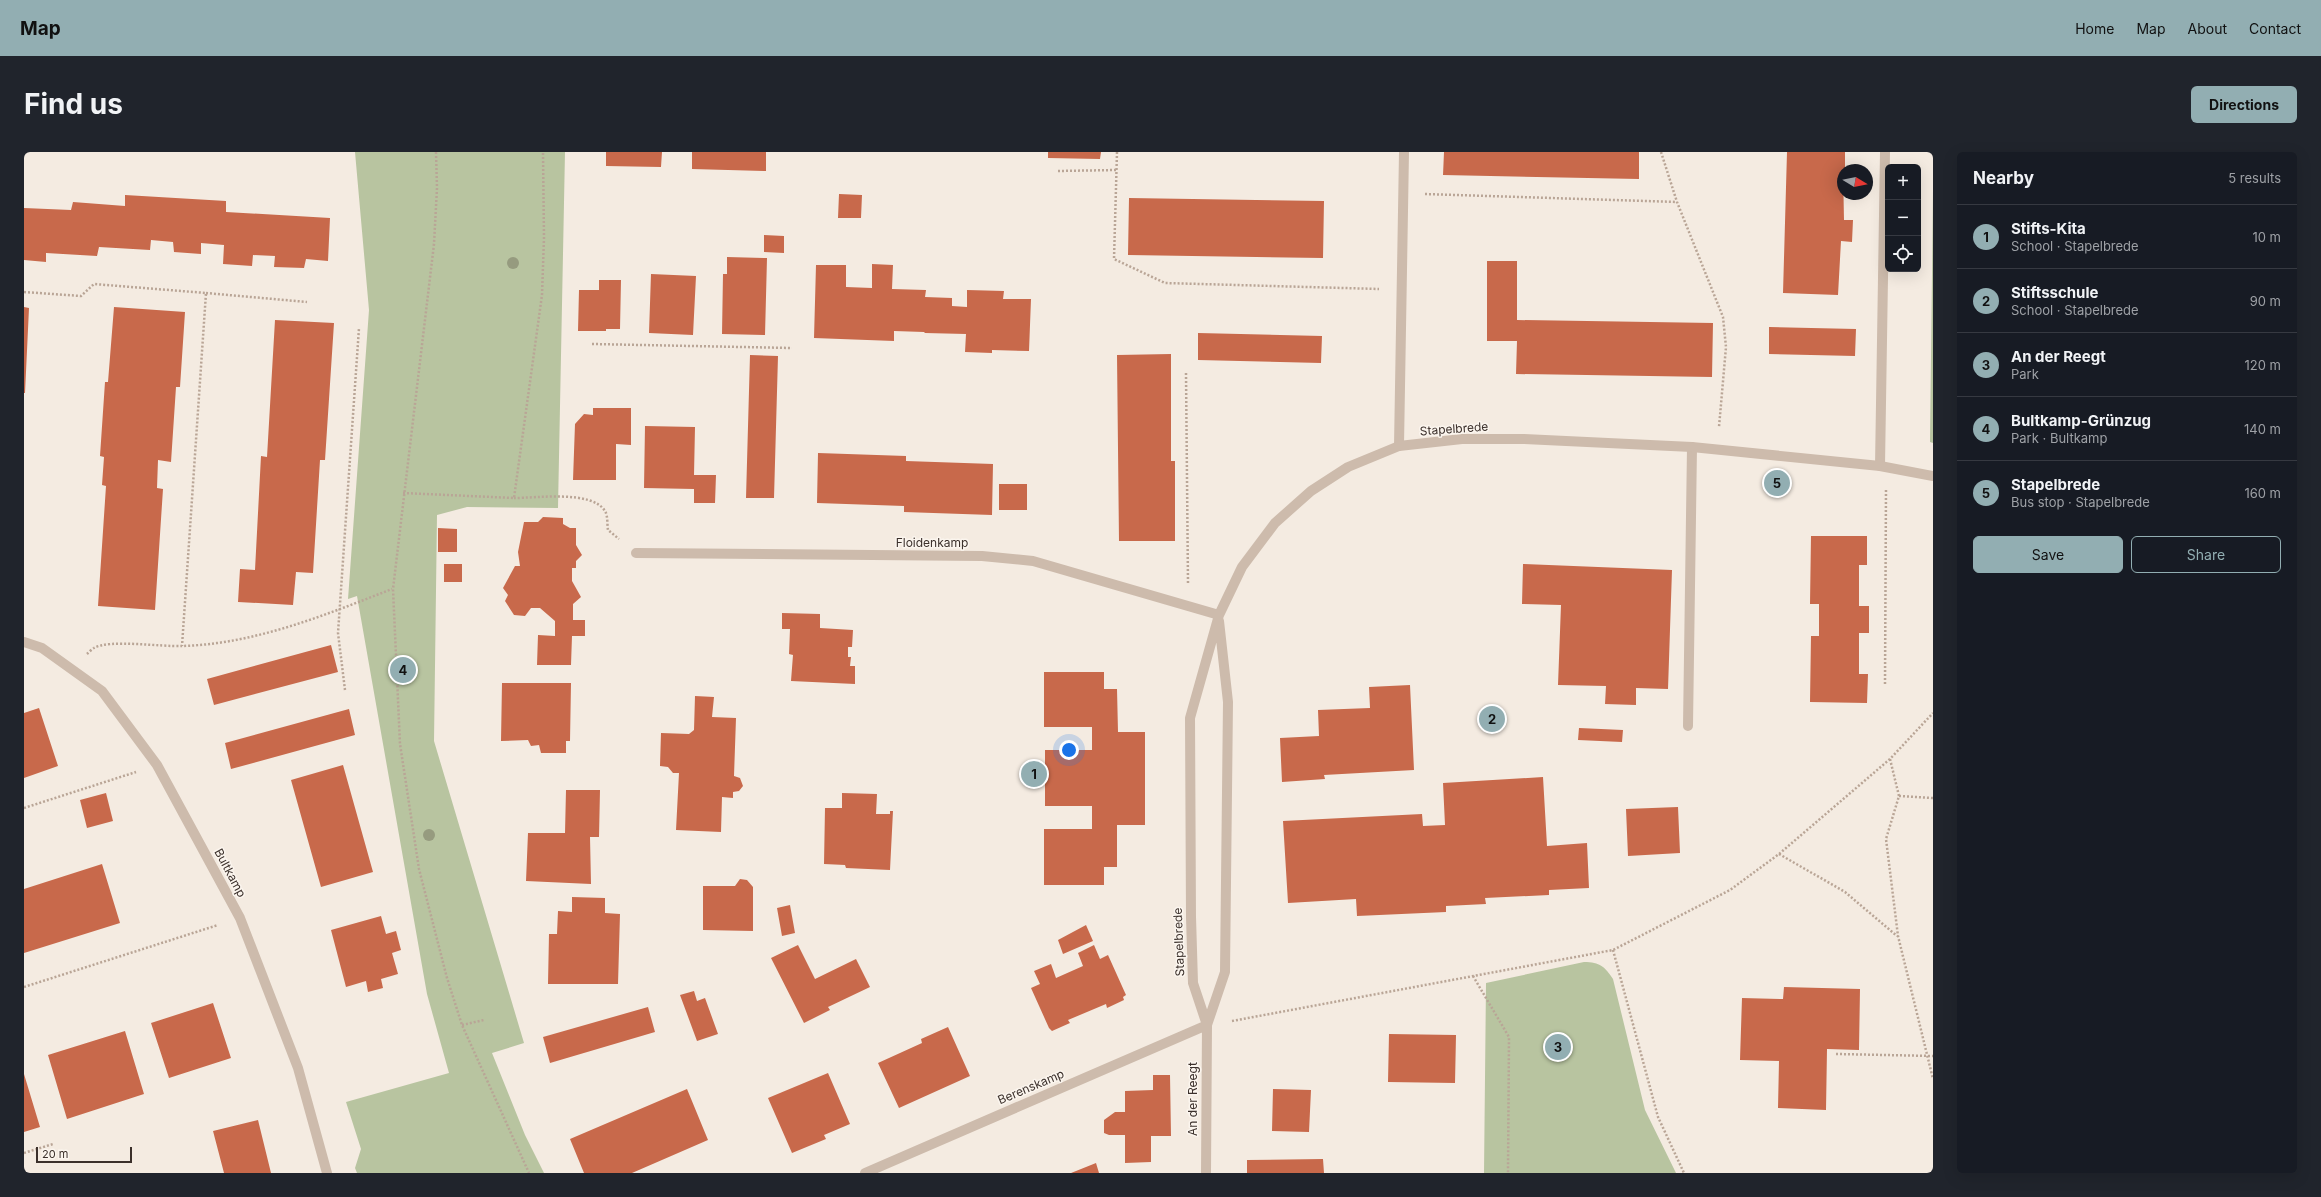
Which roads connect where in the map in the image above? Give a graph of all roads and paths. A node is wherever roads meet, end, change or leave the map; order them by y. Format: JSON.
{"nodes":[{"id":1,"x":436,"y":152,"type":"edge"},
{"id":2,"x":543,"y":152,"type":"edge"},
{"id":3,"x":1117,"y":152,"type":"edge"},
{"id":4,"x":1404,"y":152,"type":"edge"},
{"id":5,"x":1661,"y":152,"type":"edge"},
{"id":6,"x":1885,"y":152,"type":"edge"},
{"id":7,"x":1058,"y":170,"type":"dead end"},
{"id":8,"x":1116,"y":170,"type":"junction"},
{"id":9,"x":1403,"y":193,"type":"junction"},
{"id":10,"x":1677,"y":202,"type":"junction"},
{"id":11,"x":1402,"y":290,"type":"junction"},
{"id":12,"x":24,"y":292,"type":"edge"},
{"id":13,"x":206,"y":293,"type":"junction"},
{"id":14,"x":307,"y":302,"type":"dead end"},
{"id":15,"x":359,"y":328,"type":"dead end"},
{"id":16,"x":592,"y":344,"type":"dead end"},
{"id":17,"x":792,"y":348,"type":"dead end"},
{"id":18,"x":1186,"y":373,"type":"dead end"},
{"id":19,"x":1399,"y":446,"type":"junction"},
{"id":20,"x":1692,"y":447,"type":"junction"},
{"id":21,"x":1717,"y":450,"type":"junction"},
{"id":22,"x":1883,"y":467,"type":"junction"},
{"id":23,"x":1933,"y":476,"type":"edge"},
{"id":24,"x":403,"y":493,"type":"junction"},
{"id":25,"x":514,"y":498,"type":"junction"},
{"id":26,"x":636,"y":553,"type":"joint"},
{"id":27,"x":393,"y":589,"type":"junction"},
{"id":28,"x":1188,"y":607,"type":"junction"},
{"id":29,"x":340,"y":609,"type":"junction"},
{"id":30,"x":1219,"y":615,"type":"junction"},
{"id":31,"x":24,"y":642,"type":"edge"},
{"id":32,"x":182,"y":646,"type":"junction"},
{"id":33,"x":73,"y":669,"type":"junction"},
{"id":34,"x":1885,"y":684,"type":"dead end"},
{"id":35,"x":345,"y":690,"type":"dead end"},
{"id":36,"x":1933,"y":713,"type":"edge"},
{"id":37,"x":1688,"y":726,"type":"dead end"},
{"id":38,"x":1890,"y":759,"type":"junction"},
{"id":39,"x":157,"y":765,"type":"junction"},
{"id":40,"x":1899,"y":796,"type":"junction"},
{"id":41,"x":1933,"y":798,"type":"edge"},
{"id":42,"x":24,"y":808,"type":"edge"},
{"id":43,"x":1779,"y":854,"type":"junction"},
{"id":44,"x":240,"y":918,"type":"junction"},
{"id":45,"x":1898,"y":936,"type":"junction"},
{"id":46,"x":1613,"y":950,"type":"junction"},
{"id":47,"x":1473,"y":976,"type":"junction"},
{"id":48,"x":24,"y":987,"type":"edge"},
{"id":49,"x":484,"y":1020,"type":"dead end"},
{"id":50,"x":462,"y":1025,"type":"junction"},
{"id":51,"x":1207,"y":1025,"type":"junction"},
{"id":52,"x":1836,"y":1054,"type":"dead end"},
{"id":53,"x":1933,"y":1056,"type":"edge"},
{"id":54,"x":1928,"y":1057,"type":"junction"},
{"id":55,"x":1933,"y":1079,"type":"edge"},
{"id":56,"x":53,"y":1144,"type":"dead end"},
{"id":57,"x":24,"y":1153,"type":"edge"},
{"id":58,"x":327,"y":1173,"type":"edge"},
{"id":59,"x":529,"y":1173,"type":"edge"},
{"id":60,"x":865,"y":1173,"type":"edge"},
{"id":61,"x":1206,"y":1173,"type":"edge"},
{"id":62,"x":1508,"y":1173,"type":"edge"},
{"id":63,"x":1684,"y":1173,"type":"edge"}],
"edges":[{"from":1,"to":24,"type":"path"},
{"from":2,"to":25,"type":"path"},
{"from":3,"to":8,"type":"path"},
{"from":4,"to":9,"type":"street"},
{"from":5,"to":10,"type":"path"},
{"from":6,"to":22,"type":"street"},
{"from":7,"to":8,"type":"path"},
{"from":8,"to":11,"type":"path"},
{"from":9,"to":10,"type":"path"},
{"from":9,"to":11,"type":"street"},
{"from":10,"to":21,"type":"path"},
{"from":11,"to":19,"type":"street"},
{"from":12,"to":13,"type":"path"},
{"from":13,"to":14,"type":"path"},
{"from":13,"to":32,"type":"path"},
{"from":15,"to":29,"type":"path"},
{"from":16,"to":17,"type":"path"},
{"from":18,"to":28,"type":"path"},
{"from":19,"to":20,"type":"street","name":"Stapelbrede"},
{"from":19,"to":30,"type":"street","name":"Stapelbrede"},
{"from":20,"to":21,"type":"street","name":"Stapelbrede"},
{"from":20,"to":37,"type":"street"},
{"from":21,"to":22,"type":"street","name":"Stapelbrede"},
{"from":22,"to":23,"type":"street","name":"Stapelbrede"},
{"from":22,"to":34,"type":"path"},
{"from":24,"to":25,"type":"path"},
{"from":24,"to":27,"type":"path"},
{"from":25,"to":26,"type":"path"},
{"from":26,"to":28,"type":"street","name":"Floidenkamp"},
{"from":27,"to":29,"type":"path"},
{"from":27,"to":50,"type":"path"},
{"from":28,"to":30,"type":"street","name":"Floidenkamp"},
{"from":29,"to":32,"type":"path"},
{"from":29,"to":35,"type":"path"},
{"from":30,"to":51,"type":"street"},
{"from":30,"to":51,"type":"street","name":"Stapelbrede"},
{"from":31,"to":33,"type":"street","name":"Bultkamp"},
{"from":32,"to":33,"type":"path"},
{"from":33,"to":39,"type":"street","name":"Bultkamp"},
{"from":36,"to":38,"type":"path"},
{"from":38,"to":40,"type":"path"},
{"from":38,"to":43,"type":"path"},
{"from":39,"to":42,"type":"path"},
{"from":39,"to":44,"type":"street","name":"Bultkamp"},
{"from":40,"to":41,"type":"path"},
{"from":40,"to":45,"type":"path"},
{"from":43,"to":45,"type":"path"},
{"from":43,"to":46,"type":"path"},
{"from":44,"to":48,"type":"path"},
{"from":44,"to":58,"type":"street","name":"Bultkamp"},
{"from":45,"to":54,"type":"path"},
{"from":46,"to":47,"type":"path"},
{"from":46,"to":63,"type":"path"},
{"from":47,"to":51,"type":"path"},
{"from":47,"to":62,"type":"path"},
{"from":49,"to":50,"type":"path"},
{"from":50,"to":59,"type":"path"},
{"from":51,"to":60,"type":"street","name":"Berenskamp"},
{"from":51,"to":61,"type":"street","name":"An der Reegt"},
{"from":52,"to":54,"type":"path"},
{"from":53,"to":54,"type":"path"},
{"from":54,"to":55,"type":"path"},
{"from":56,"to":57,"type":"path"}]}
